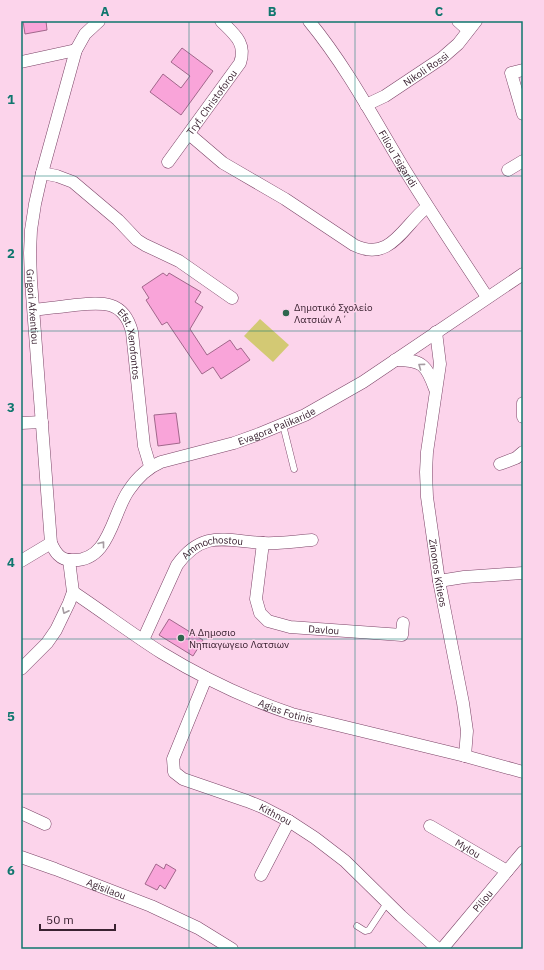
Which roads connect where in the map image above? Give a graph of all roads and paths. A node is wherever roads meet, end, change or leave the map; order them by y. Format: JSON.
{"nodes":[{"id":1,"x":99,"y":21,"type":"edge"},
{"id":2,"x":221,"y":21,"type":"edge"},
{"id":3,"x":309,"y":21,"type":"edge"},
{"id":4,"x":458,"y":21,"type":"edge"},
{"id":5,"x":476,"y":21,"type":"edge"},
{"id":6,"x":468,"y":30,"type":"junction"},
{"id":7,"x":76,"y":50,"type":"junction"},
{"id":8,"x":21,"y":62,"type":"edge"},
{"id":9,"x":523,"y":70,"type":"edge"},
{"id":10,"x":366,"y":106,"type":"junction"},
{"id":11,"x":523,"y":114,"type":"edge"},
{"id":12,"x":189,"y":134,"type":"junction"},
{"id":13,"x":523,"y":161,"type":"edge"},
{"id":14,"x":168,"y":162,"type":"dead end"},
{"id":15,"x":508,"y":170,"type":"dead end"},
{"id":16,"x":42,"y":173,"type":"junction"},
{"id":17,"x":427,"y":207,"type":"junction"},
{"id":18,"x":523,"y":274,"type":"edge"},
{"id":19,"x":487,"y":297,"type":"junction"},
{"id":20,"x":232,"y":298,"type":"dead end"},
{"id":21,"x":34,"y":310,"type":"junction"},
{"id":22,"x":436,"y":332,"type":"junction"},
{"id":23,"x":394,"y":360,"type":"junction"},
{"id":24,"x":435,"y":389,"type":"junction"},
{"id":25,"x":523,"y":403,"type":"edge"},
{"id":26,"x":523,"y":417,"type":"edge"},
{"id":27,"x":42,"y":422,"type":"junction"},
{"id":28,"x":21,"y":423,"type":"edge"},
{"id":29,"x":283,"y":425,"type":"junction"},
{"id":30,"x":523,"y":452,"type":"edge"},
{"id":31,"x":500,"y":464,"type":"dead end"},
{"id":32,"x":150,"y":466,"type":"junction"},
{"id":33,"x":294,"y":469,"type":"dead end"},
{"id":34,"x":312,"y":540,"type":"dead end"},
{"id":35,"x":263,"y":543,"type":"junction"},
{"id":36,"x":51,"y":544,"type":"junction"},
{"id":37,"x":69,"y":560,"type":"junction"},
{"id":38,"x":21,"y":561,"type":"edge"},
{"id":39,"x":523,"y":573,"type":"edge"},
{"id":40,"x":439,"y":582,"type":"junction"},
{"id":41,"x":73,"y":592,"type":"junction"},
{"id":42,"x":403,"y":623,"type":"dead end"},
{"id":43,"x":143,"y":640,"type":"junction"},
{"id":44,"x":21,"y":669,"type":"edge"},
{"id":45,"x":206,"y":678,"type":"junction"},
{"id":46,"x":465,"y":756,"type":"junction"},
{"id":47,"x":523,"y":772,"type":"edge"},
{"id":48,"x":21,"y":813,"type":"edge"},
{"id":49,"x":289,"y":821,"type":"junction"},
{"id":50,"x":45,"y":824,"type":"dead end"},
{"id":51,"x":430,"y":826,"type":"dead end"},
{"id":52,"x":523,"y":852,"type":"edge"},
{"id":53,"x":21,"y":857,"type":"edge"},
{"id":54,"x":507,"y":871,"type":"junction"},
{"id":55,"x":261,"y":875,"type":"dead end"},
{"id":56,"x":387,"y":903,"type":"junction"},
{"id":57,"x":357,"y":926,"type":"dead end"},
{"id":58,"x":232,"y":949,"type":"edge"},
{"id":59,"x":438,"y":949,"type":"edge"},
{"id":60,"x":442,"y":949,"type":"edge"}],
"edges":[{"from":1,"to":7,"type":"street"},
{"from":2,"to":12,"type":"street","name":"Tryf. Christoforou"},
{"from":3,"to":10,"type":"street","name":"Filiou Tsigaridi"},
{"from":4,"to":6,"type":"street"},
{"from":5,"to":6,"type":"street","name":"Nikoli Rossi"},
{"from":6,"to":10,"type":"street","name":"Nikoli Rossi"},
{"from":7,"to":8,"type":"street"},
{"from":7,"to":16,"type":"street","name":"Grigori Afxentiou"},
{"from":9,"to":11,"type":"street"},
{"from":10,"to":17,"type":"street","name":"Filiou Tsigaridi"},
{"from":12,"to":14,"type":"street","name":"Tryf. Christoforou"},
{"from":12,"to":17,"type":"street"},
{"from":13,"to":15,"type":"street"},
{"from":16,"to":20,"type":"street"},
{"from":16,"to":21,"type":"street","name":"Grigori Afxentiou"},
{"from":17,"to":19,"type":"street","name":"Filiou Tsigaridi"},
{"from":18,"to":19,"type":"street","name":"Evagora Palikaride"},
{"from":19,"to":22,"type":"street","name":"Evagora Palikaride"},
{"from":21,"to":27,"type":"street","name":"Grigori Afxentiou"},
{"from":21,"to":32,"type":"street","name":"Efst. Xenofontos"},
{"from":22,"to":23,"type":"street","name":"Evagora Palikaride"},
{"from":22,"to":24,"type":"street","name":"Zinonos Kitieos"},
{"from":24,"to":23,"type":"street","one_way":true},
{"from":23,"to":29,"type":"street","name":"Evagora Palikaride"},
{"from":24,"to":40,"type":"street","name":"Zinonos Kitieos"},
{"from":25,"to":26,"type":"street"},
{"from":27,"to":28,"type":"street"},
{"from":27,"to":36,"type":"street","name":"Grigori Afxentiou"},
{"from":29,"to":32,"type":"street","name":"Evagora Palikaride"},
{"from":29,"to":33,"type":"lane"},
{"from":30,"to":31,"type":"street"},
{"from":37,"to":32,"type":"street","name":"Evagora Palikaride","one_way":true},
{"from":34,"to":35,"type":"street","name":"Ammochostou"},
{"from":35,"to":42,"type":"street","name":"Davlou"},
{"from":35,"to":43,"type":"street","name":"Ammochostou"},
{"from":36,"to":37,"type":"street"},
{"from":36,"to":38,"type":"street"},
{"from":37,"to":41,"type":"street"},
{"from":39,"to":40,"type":"street"},
{"from":40,"to":46,"type":"street","name":"Zinonos Kitieos"},
{"from":41,"to":43,"type":"street","name":"Agias Fotinis"},
{"from":41,"to":44,"type":"street","one_way":true},
{"from":43,"to":45,"type":"street","name":"Agias Fotinis"},
{"from":45,"to":46,"type":"street","name":"Agias Fotinis"},
{"from":45,"to":49,"type":"street","name":"Kithnou"},
{"from":46,"to":47,"type":"street","name":"Agias Fotinis"},
{"from":48,"to":50,"type":"street"},
{"from":49,"to":55,"type":"street"},
{"from":49,"to":56,"type":"street","name":"Kithnou"},
{"from":51,"to":54,"type":"street","name":"Mylou"},
{"from":52,"to":54,"type":"street","name":"Piliou"},
{"from":53,"to":58,"type":"street","name":"Agisilaou"},
{"from":54,"to":60,"type":"street","name":"Piliou"},
{"from":56,"to":57,"type":"lane"},
{"from":56,"to":59,"type":"street","name":"Kithnou"}]}
